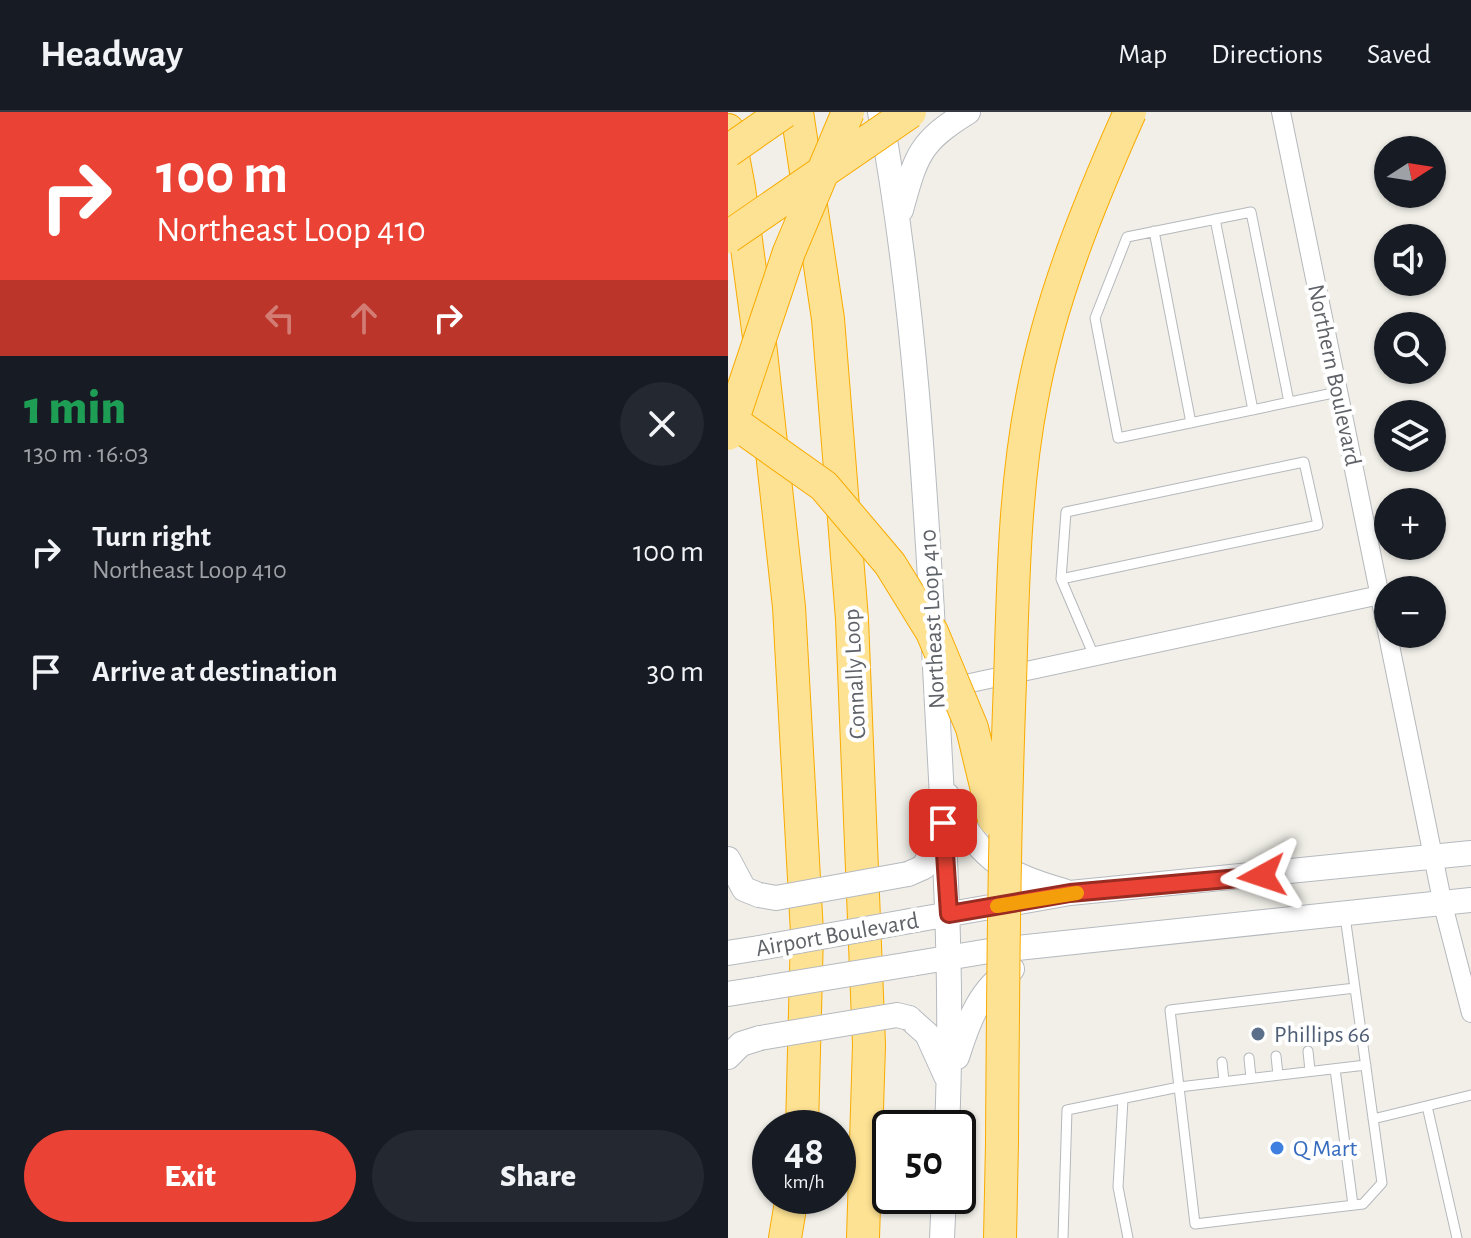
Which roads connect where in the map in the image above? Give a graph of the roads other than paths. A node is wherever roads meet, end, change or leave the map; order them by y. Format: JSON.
{"nodes":[{"id":1,"x":784,"y":112,"type":"edge"},
{"id":2,"x":797,"y":112,"type":"edge"},
{"id":3,"x":848,"y":112,"type":"edge"},
{"id":4,"x":880,"y":112,"type":"edge"},
{"id":5,"x":910,"y":112,"type":"edge"},
{"id":6,"x":968,"y":112,"type":"edge"},
{"id":7,"x":1130,"y":112,"type":"edge"},
{"id":8,"x":1281,"y":112,"type":"edge"},
{"id":9,"x":728,"y":130,"type":"edge"},
{"id":10,"x":728,"y":151,"type":"edge"},
{"id":11,"x":899,"y":216,"type":"junction"},
{"id":12,"x":1215,"y":219,"type":"junction"},
{"id":13,"x":1154,"y":231,"type":"junction"},
{"id":14,"x":728,"y":237,"type":"edge"},
{"id":15,"x":1338,"y":392,"type":"junction"},
{"id":16,"x":1289,"y":402,"type":"junction"},
{"id":17,"x":1253,"y":410,"type":"junction"},
{"id":18,"x":728,"y":418,"type":"edge"},
{"id":19,"x":1191,"y":423,"type":"junction"},
{"id":20,"x":728,"y":434,"type":"edge"},
{"id":21,"x":1376,"y":576,"type":"edge"},
{"id":22,"x":1061,"y":579,"type":"junction"},
{"id":23,"x":1374,"y":596,"type":"edge"},
{"id":24,"x":1391,"y":648,"type":"edge"},
{"id":25,"x":1094,"y":656,"type":"junction"},
{"id":26,"x":936,"y":690,"type":"junction"},
{"id":27,"x":941,"y":782,"type":"junction"},
{"id":28,"x":943,"y":823,"type":"junction"},
{"id":29,"x":1471,"y":853,"type":"edge"},
{"id":30,"x":1004,"y":857,"type":"junction"},
{"id":31,"x":728,"y":859,"type":"edge"},
{"id":32,"x":1434,"y":860,"type":"junction"},
{"id":33,"x":1070,"y":893,"type":"junction"},
{"id":34,"x":1471,"y":900,"type":"edge"},
{"id":35,"x":1443,"y":905,"type":"junction"},
{"id":36,"x":1345,"y":913,"type":"junction"},
{"id":37,"x":949,"y":914,"type":"junction"},
{"id":38,"x":1061,"y":943,"type":"junction"},
{"id":39,"x":728,"y":953,"type":"edge"},
{"id":40,"x":951,"y":956,"type":"junction"},
{"id":41,"x":1466,"y":974,"type":"edge"},
{"id":42,"x":1355,"y":988,"type":"junction"},
{"id":43,"x":728,"y":994,"type":"edge"},
{"id":44,"x":1471,"y":1013,"type":"edge"},
{"id":45,"x":1308,"y":1051,"type":"dead end"},
{"id":46,"x":1276,"y":1056,"type":"dead end"},
{"id":47,"x":728,"y":1057,"type":"edge"},
{"id":48,"x":1249,"y":1058,"type":"dead end"},
{"id":49,"x":1222,"y":1062,"type":"dead end"},
{"id":50,"x":1366,"y":1065,"type":"junction"},
{"id":51,"x":1335,"y":1069,"type":"junction"},
{"id":52,"x":1310,"y":1071,"type":"junction"},
{"id":53,"x":1278,"y":1075,"type":"junction"},
{"id":54,"x":1251,"y":1078,"type":"junction"},
{"id":55,"x":1224,"y":1081,"type":"junction"},
{"id":56,"x":949,"y":1082,"type":"junction"},
{"id":57,"x":1179,"y":1087,"type":"junction"},
{"id":58,"x":1471,"y":1095,"type":"edge"},
{"id":59,"x":1123,"y":1099,"type":"junction"},
{"id":60,"x":1427,"y":1106,"type":"junction"},
{"id":61,"x":802,"y":1110,"type":"edge"},
{"id":62,"x":948,"y":1110,"type":"edge"},
{"id":63,"x":1373,"y":1119,"type":"junction"},
{"id":64,"x":1353,"y":1205,"type":"junction"},
{"id":65,"x":789,"y":1214,"type":"edge"},
{"id":66,"x":798,"y":1214,"type":"edge"},
{"id":67,"x":943,"y":1214,"type":"edge"},
{"id":68,"x":785,"y":1238,"type":"edge"},
{"id":69,"x":797,"y":1238,"type":"edge"},
{"id":70,"x":863,"y":1238,"type":"edge"},
{"id":71,"x":942,"y":1238,"type":"edge"},
{"id":72,"x":1000,"y":1238,"type":"edge"},
{"id":73,"x":1063,"y":1238,"type":"edge"},
{"id":74,"x":1128,"y":1238,"type":"edge"},
{"id":75,"x":1457,"y":1238,"type":"edge"}],
"edges":[{"from":1,"to":10,"type":"highway","bridge":true},
{"from":2,"to":70,"type":"highway","name":"Connally Loop"},
{"from":3,"to":20,"type":"highway","bridge":true},
{"from":4,"to":11,"type":"main road","name":"Northeast Loop 410"},
{"from":5,"to":14,"type":"highway","bridge":true},
{"from":6,"to":11,"type":"main road"},
{"from":7,"to":30,"type":"highway","bridge":true},
{"from":8,"to":15,"type":"street","name":"Northern Boulevard"},
{"from":9,"to":61,"type":"highway"},
{"from":11,"to":26,"type":"main road","name":"Northeast Loop 410"},
{"from":12,"to":13,"type":"lane"},
{"from":12,"to":16,"type":"lane"},
{"from":12,"to":17,"type":"lane"},
{"from":13,"to":19,"type":"lane"},
{"from":13,"to":19,"type":"lane"},
{"from":15,"to":16,"type":"lane"},
{"from":15,"to":21,"type":"street","name":"Northern Boulevard"},
{"from":16,"to":17,"type":"lane"},
{"from":17,"to":19,"type":"lane"},
{"from":18,"to":30,"type":"highway","bridge":true},
{"from":22,"to":22,"type":"lane"},
{"from":22,"to":25,"type":"lane"},
{"from":23,"to":25,"type":"street"},
{"from":24,"to":32,"type":"street","name":"Northern Boulevard"},
{"from":25,"to":26,"type":"street"},
{"from":26,"to":27,"type":"main road","name":"Northeast Loop 410"},
{"from":27,"to":28,"type":"main road","name":"Northeast Loop 410"},
{"from":27,"to":33,"type":"main road"},
{"from":28,"to":31,"type":"main road","bridge":true},
{"from":28,"to":37,"type":"main road","name":"Northeast Loop 410"},
{"from":29,"to":32,"type":"main road","name":"Airport Boulevard"},
{"from":30,"to":72,"type":"highway","bridge":true},
{"from":32,"to":33,"type":"main road","name":"Airport Boulevard"},
{"from":32,"to":35,"type":"street","name":"Northern Boulevard"},
{"from":33,"to":37,"type":"main road","name":"Airport Boulevard"},
{"from":34,"to":35,"type":"main road","name":"Airport Boulevard"},
{"from":35,"to":36,"type":"main road","name":"Airport Boulevard"},
{"from":35,"to":41,"type":"street","name":"Northern Boulevard"},
{"from":36,"to":38,"type":"main road","name":"Airport Boulevard"},
{"from":36,"to":42,"type":"lane"},
{"from":37,"to":39,"type":"main road","name":"Airport Boulevard","bridge":true},
{"from":37,"to":40,"type":"main road","name":"Northeast Loop 410"},
{"from":38,"to":40,"type":"main road","name":"Airport Boulevard"},
{"from":38,"to":56,"type":"main road"},
{"from":40,"to":43,"type":"main road","name":"Airport Boulevard","bridge":true},
{"from":40,"to":56,"type":"main road","name":"Northeast Loop 410"},
{"from":41,"to":44,"type":"street","name":"Northern Boulevard"},
{"from":42,"to":50,"type":"lane"},
{"from":42,"to":57,"type":"lane"},
{"from":45,"to":52,"type":"lane"},
{"from":46,"to":53,"type":"lane"},
{"from":47,"to":56,"type":"main road","bridge":true},
{"from":48,"to":54,"type":"lane"},
{"from":49,"to":55,"type":"lane"},
{"from":50,"to":51,"type":"lane"},
{"from":50,"to":63,"type":"lane"},
{"from":51,"to":52,"type":"lane"},
{"from":51,"to":64,"type":"lane"},
{"from":52,"to":53,"type":"lane"},
{"from":53,"to":54,"type":"lane"},
{"from":54,"to":55,"type":"lane"},
{"from":55,"to":57,"type":"lane"},
{"from":56,"to":62,"type":"main road","name":"Northeast Loop 410"},
{"from":57,"to":59,"type":"lane"},
{"from":57,"to":64,"type":"lane"},
{"from":58,"to":60,"type":"lane"},
{"from":59,"to":73,"type":"lane"},
{"from":59,"to":74,"type":"lane"},
{"from":60,"to":63,"type":"lane"},
{"from":60,"to":75,"type":"lane"},
{"from":63,"to":64,"type":"lane"},
{"from":65,"to":68,"type":"highway"},
{"from":66,"to":69,"type":"highway"},
{"from":67,"to":71,"type":"main road"}]}
